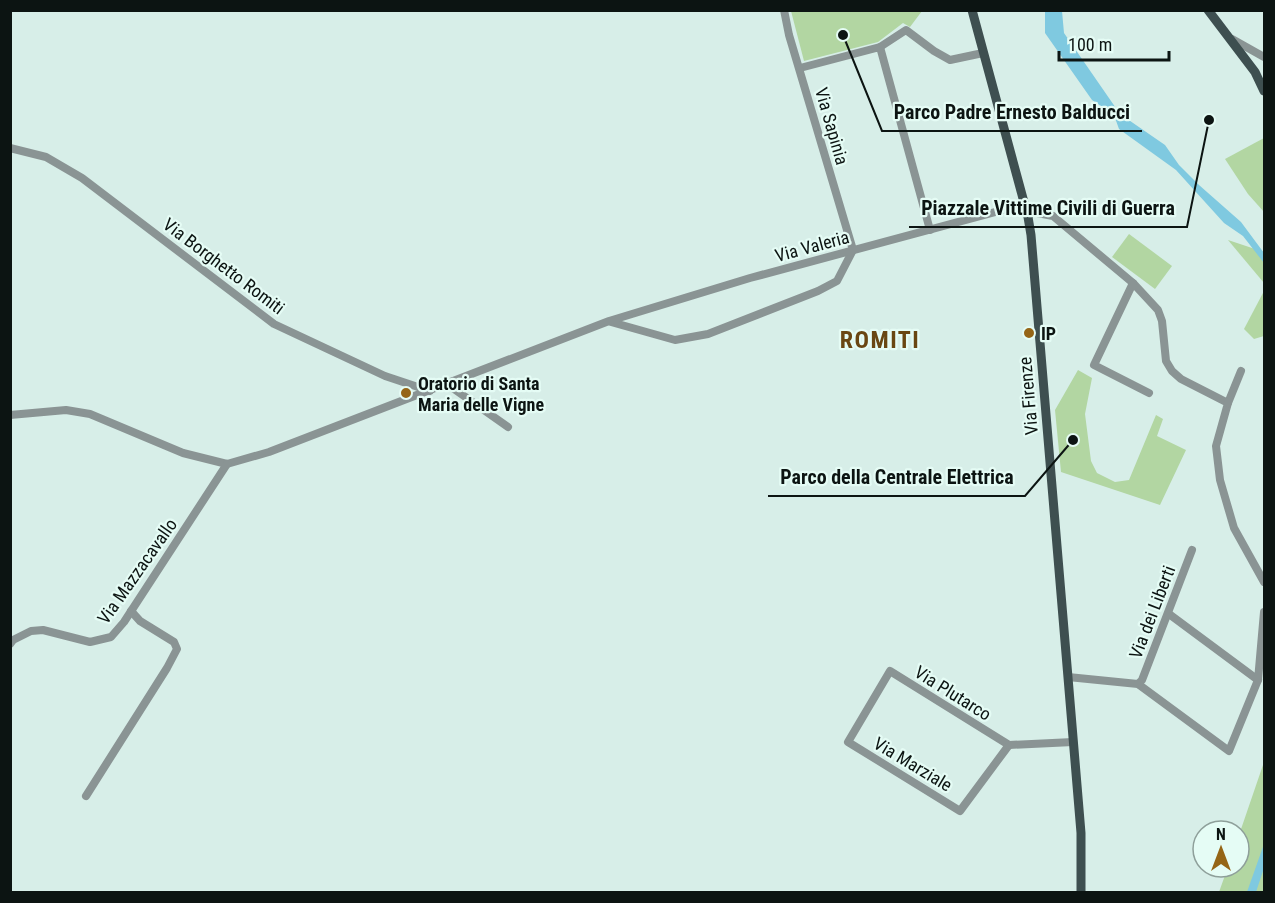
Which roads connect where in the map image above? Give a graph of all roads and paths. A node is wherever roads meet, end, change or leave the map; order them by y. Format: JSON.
{"nodes":[{"id":1,"x":784,"y":10,"type":"edge"},
{"id":2,"x":972,"y":10,"type":"edge"},
{"id":3,"x":1208,"y":10,"type":"edge"},
{"id":4,"x":1216,"y":10,"type":"edge"},
{"id":5,"x":1222,"y":28,"type":"junction"},
{"id":6,"x":1230,"y":38,"type":"junction"},
{"id":7,"x":880,"y":47,"type":"junction"},
{"id":8,"x":983,"y":52,"type":"junction"},
{"id":9,"x":1264,"y":57,"type":"edge"},
{"id":10,"x":800,"y":68,"type":"junction"},
{"id":11,"x":1263,"y":86,"type":"edge"},
{"id":12,"x":10,"y":148,"type":"edge"},
{"id":13,"x":1026,"y":207,"type":"junction"},
{"id":14,"x":930,"y":230,"type":"junction"},
{"id":15,"x":852,"y":250,"type":"junction"},
{"id":16,"x":1133,"y":283,"type":"junction"},
{"id":17,"x":609,"y":321,"type":"junction"},
{"id":18,"x":1241,"y":371,"type":"dead end"},
{"id":19,"x":447,"y":384,"type":"junction"},
{"id":20,"x":430,"y":391,"type":"junction"},
{"id":21,"x":1149,"y":393,"type":"dead end"},
{"id":22,"x":1228,"y":403,"type":"junction"},
{"id":23,"x":10,"y":415,"type":"edge"},
{"id":24,"x":508,"y":427,"type":"dead end"},
{"id":25,"x":227,"y":464,"type":"junction"},
{"id":26,"x":1192,"y":550,"type":"dead end"},
{"id":27,"x":1264,"y":582,"type":"edge"},
{"id":28,"x":131,"y":611,"type":"junction"},
{"id":29,"x":1264,"y":612,"type":"edge"},
{"id":30,"x":1169,"y":614,"type":"junction"},
{"id":31,"x":10,"y":644,"type":"edge"},
{"id":32,"x":1068,"y":677,"type":"junction"},
{"id":33,"x":1258,"y":680,"type":"junction"},
{"id":34,"x":1138,"y":684,"type":"junction"},
{"id":35,"x":848,"y":742,"type":"joint"},
{"id":36,"x":1073,"y":742,"type":"junction"},
{"id":37,"x":1009,"y":745,"type":"junction"},
{"id":38,"x":86,"y":796,"type":"dead end"},
{"id":39,"x":1081,"y":892,"type":"edge"}],
"edges":[{"from":1,"to":10,"type":"street","name":"Via Sapinia"},
{"from":2,"to":8,"type":"main road","name":"Via Firenze"},
{"from":3,"to":5,"type":"main road"},
{"from":4,"to":5,"type":"main road"},
{"from":5,"to":6,"type":"main road"},
{"from":6,"to":9,"type":"street"},
{"from":6,"to":11,"type":"main road"},
{"from":7,"to":8,"type":"street"},
{"from":7,"to":10,"type":"street"},
{"from":7,"to":14,"type":"street"},
{"from":8,"to":13,"type":"main road","name":"Via Firenze"},
{"from":10,"to":15,"type":"street","name":"Via Sapinia"},
{"from":12,"to":20,"type":"street","name":"Via Borghetto Romiti"},
{"from":13,"to":14,"type":"street","name":"Via Valeria"},
{"from":13,"to":16,"type":"street"},
{"from":13,"to":32,"type":"main road","name":"Via Firenze"},
{"from":14,"to":15,"type":"street","name":"Via Valeria"},
{"from":15,"to":17,"type":"street","name":"Via Valeria"},
{"from":15,"to":17,"type":"street"},
{"from":16,"to":21,"type":"street"},
{"from":16,"to":22,"type":"street"},
{"from":17,"to":19,"type":"street","name":"Via Valeria"},
{"from":18,"to":22,"type":"street"},
{"from":19,"to":20,"type":"street","name":"Via Valeria"},
{"from":19,"to":24,"type":"street"},
{"from":20,"to":25,"type":"street","name":"Via Valeria"},
{"from":22,"to":27,"type":"street"},
{"from":23,"to":25,"type":"street"},
{"from":25,"to":28,"type":"street","name":"Via Mazzacavallo"},
{"from":26,"to":30,"type":"street","name":"Via dei Liberti"},
{"from":28,"to":31,"type":"street","name":"Via Mazzacavallo"},
{"from":28,"to":38,"type":"street"},
{"from":29,"to":33,"type":"street"},
{"from":30,"to":33,"type":"street"},
{"from":30,"to":34,"type":"street","name":"Via dei Liberti"},
{"from":32,"to":34,"type":"street"},
{"from":32,"to":36,"type":"main road","name":"Via Firenze"},
{"from":33,"to":34,"type":"street"},
{"from":35,"to":37,"type":"street","name":"Via Marziale"},
{"from":35,"to":37,"type":"street","name":"Via Plutarco"},
{"from":36,"to":37,"type":"street"},
{"from":36,"to":39,"type":"main road","name":"Via Firenze"}]}
